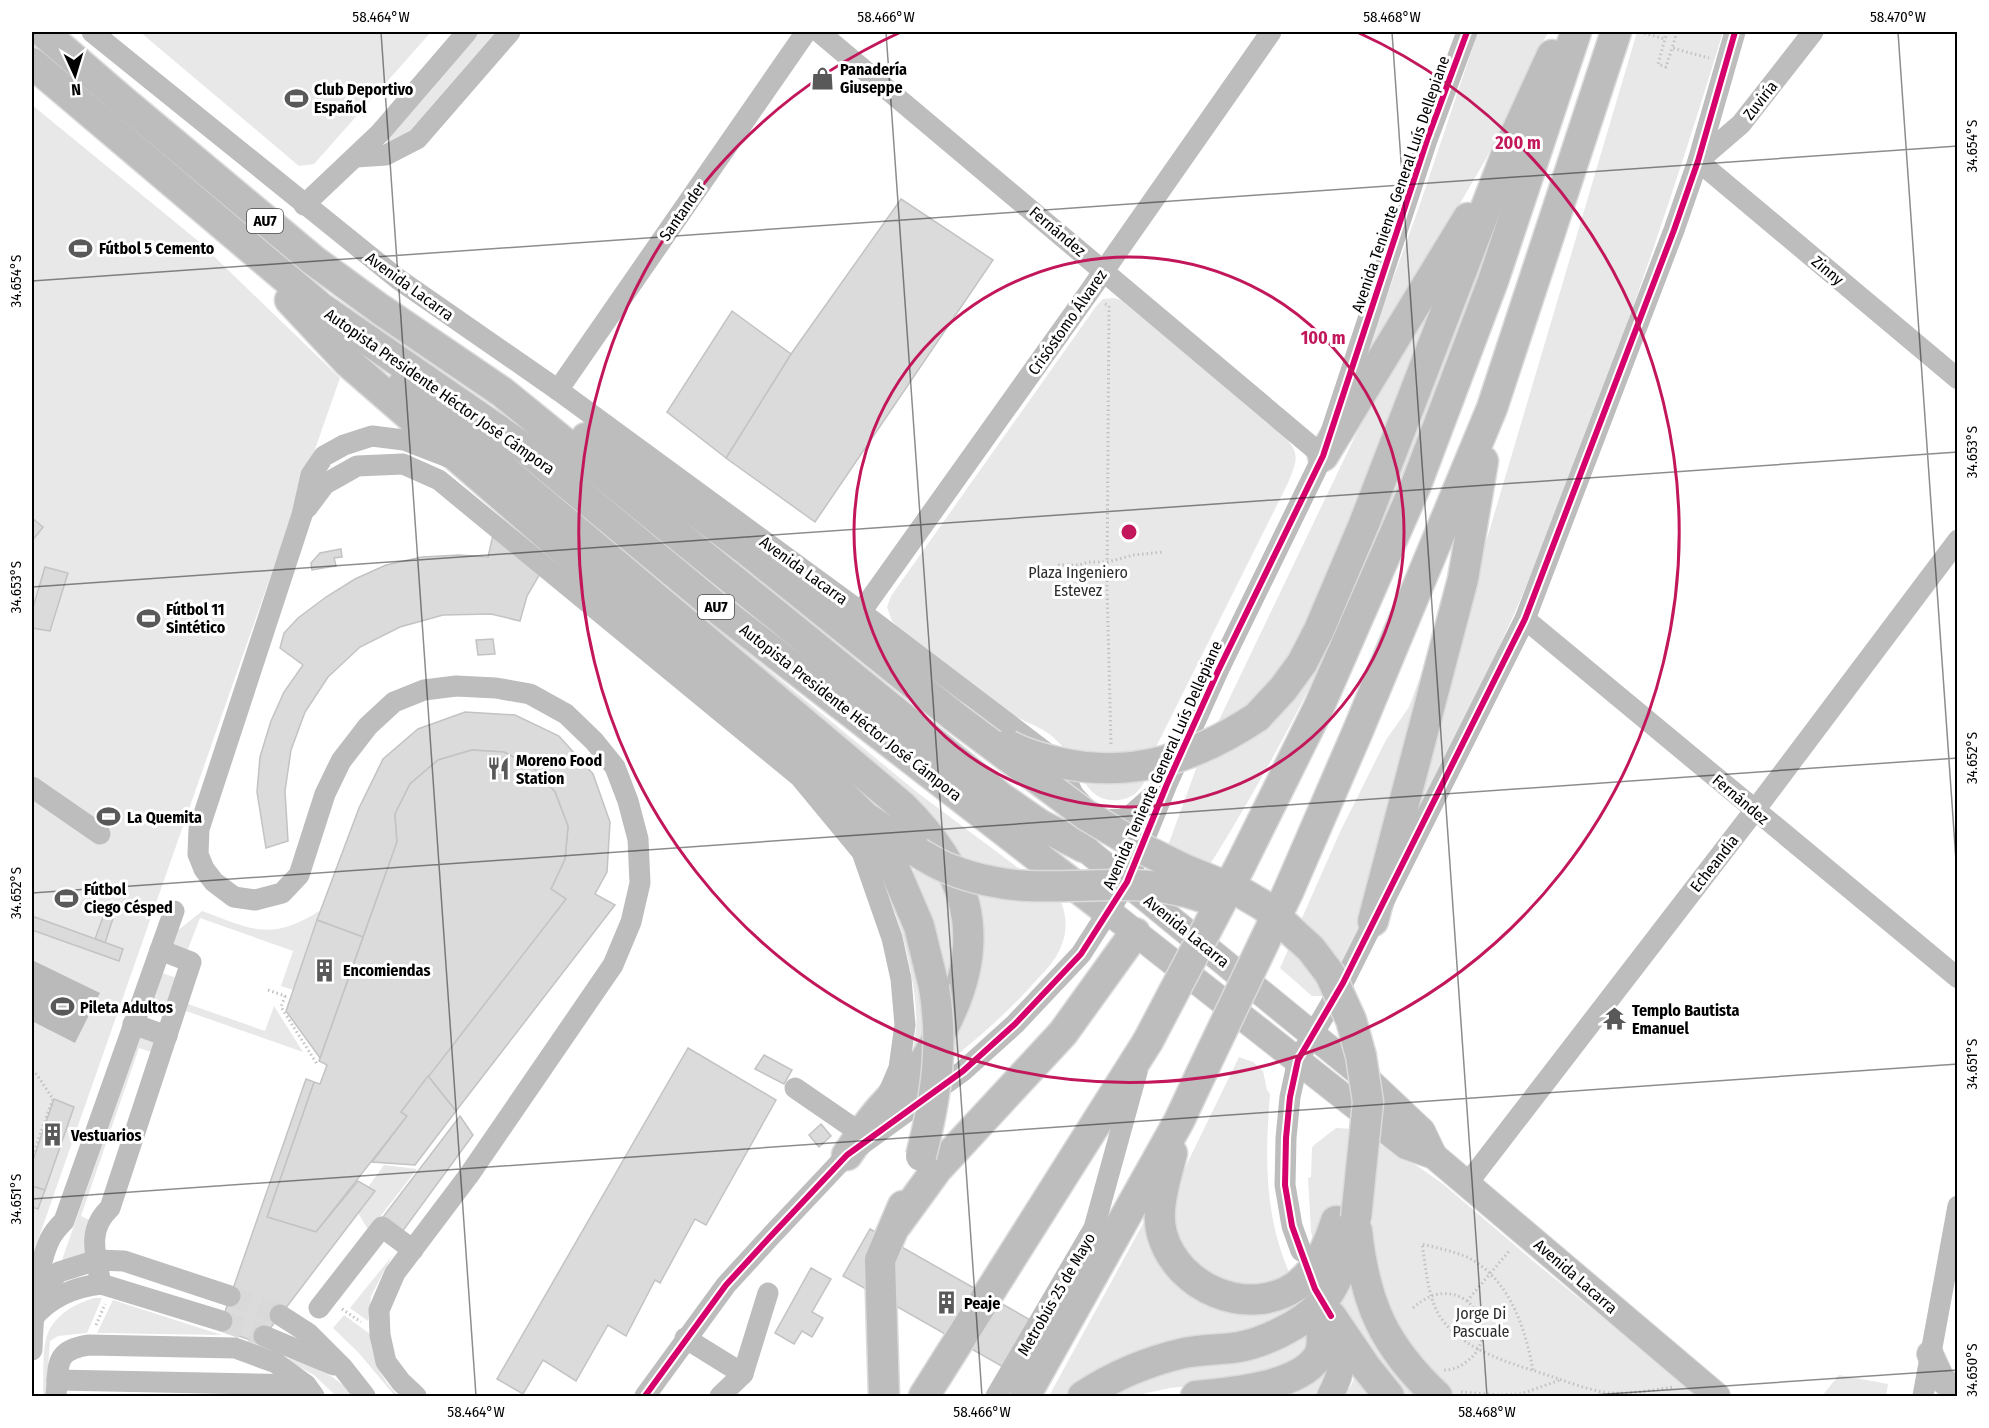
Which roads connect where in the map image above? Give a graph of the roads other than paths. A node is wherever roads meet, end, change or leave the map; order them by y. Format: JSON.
{"nodes":[{"id":1,"x":43,"y":32,"type":"edge"},
{"id":2,"x":92,"y":32,"type":"edge"},
{"id":3,"x":467,"y":32,"type":"edge"},
{"id":4,"x":510,"y":32,"type":"edge"},
{"id":5,"x":806,"y":32,"type":"edge"},
{"id":6,"x":819,"y":32,"type":"edge"},
{"id":7,"x":1271,"y":32,"type":"edge"},
{"id":8,"x":1467,"y":32,"type":"edge"},
{"id":9,"x":1565,"y":32,"type":"edge"},
{"id":10,"x":1576,"y":32,"type":"edge"},
{"id":11,"x":1616,"y":32,"type":"edge"},
{"id":12,"x":1735,"y":32,"type":"edge"},
{"id":13,"x":1813,"y":32,"type":"edge"},
{"id":14,"x":32,"y":63,"type":"edge"},
{"id":15,"x":1507,"y":153,"type":"junction"},
{"id":16,"x":356,"y":157,"type":"junction"},
{"id":17,"x":1698,"y":161,"type":"junction"},
{"id":18,"x":200,"y":204,"type":"junction"},
{"id":19,"x":304,"y":205,"type":"junction"},
{"id":20,"x":1104,"y":270,"type":"junction"},
{"id":21,"x":320,"y":307,"type":"junction"},
{"id":22,"x":1958,"y":379,"type":"edge"},
{"id":23,"x":558,"y":390,"type":"junction"},
{"id":24,"x":502,"y":392,"type":"junction"},
{"id":25,"x":1492,"y":408,"type":"junction"},
{"id":26,"x":1323,"y":456,"type":"junction"},
{"id":27,"x":462,"y":462,"type":"junction"},
{"id":28,"x":302,"y":515,"type":"junction"},
{"id":29,"x":1958,"y":540,"type":"edge"},
{"id":30,"x":861,"y":612,"type":"junction"},
{"id":31,"x":1525,"y":620,"type":"junction"},
{"id":32,"x":955,"y":717,"type":"junction"},
{"id":33,"x":1167,"y":784,"type":"junction"},
{"id":34,"x":32,"y":787,"type":"edge"},
{"id":35,"x":1755,"y":810,"type":"junction"},
{"id":36,"x":1102,"y":820,"type":"junction"},
{"id":37,"x":873,"y":822,"type":"junction"},
{"id":38,"x":100,"y":834,"type":"dead end"},
{"id":39,"x":1083,"y":847,"type":"junction"},
{"id":40,"x":1127,"y":882,"type":"junction"},
{"id":41,"x":174,"y":911,"type":"dead end"},
{"id":42,"x":1109,"y":912,"type":"junction"},
{"id":43,"x":1373,"y":921,"type":"junction"},
{"id":44,"x":1135,"y":933,"type":"junction"},
{"id":45,"x":157,"y":957,"type":"junction"},
{"id":46,"x":1958,"y":978,"type":"edge"},
{"id":47,"x":135,"y":1018,"type":"junction"},
{"id":48,"x":169,"y":1030,"type":"junction"},
{"id":49,"x":1313,"y":1034,"type":"junction"},
{"id":50,"x":1146,"y":1044,"type":"junction"},
{"id":51,"x":1299,"y":1060,"type":"junction"},
{"id":52,"x":795,"y":1088,"type":"dead end"},
{"id":53,"x":883,"y":1106,"type":"junction"},
{"id":54,"x":1179,"y":1121,"type":"junction"},
{"id":55,"x":855,"y":1145,"type":"junction"},
{"id":56,"x":1434,"y":1156,"type":"junction"},
{"id":57,"x":1467,"y":1184,"type":"junction"},
{"id":58,"x":1958,"y":1206,"type":"edge"},
{"id":59,"x":1349,"y":1220,"type":"junction"},
{"id":60,"x":897,"y":1224,"type":"junction"},
{"id":61,"x":413,"y":1250,"type":"junction"},
{"id":62,"x":1301,"y":1251,"type":"dead end"},
{"id":63,"x":97,"y":1260,"type":"junction"},
{"id":64,"x":101,"y":1284,"type":"junction"},
{"id":65,"x":44,"y":1287,"type":"junction"},
{"id":66,"x":768,"y":1293,"type":"dead end"},
{"id":67,"x":230,"y":1296,"type":"tunnel mouth"},
{"id":68,"x":323,"y":1303,"type":"road end"},
{"id":69,"x":280,"y":1315,"type":"tunnel mouth"},
{"id":70,"x":33,"y":1318,"type":"junction"},
{"id":71,"x":1328,"y":1318,"type":"junction"},
{"id":72,"x":222,"y":1321,"type":"tunnel mouth"},
{"id":73,"x":264,"y":1336,"type":"tunnel mouth"},
{"id":74,"x":685,"y":1338,"type":"junction"},
{"id":75,"x":32,"y":1350,"type":"edge"},
{"id":76,"x":1930,"y":1354,"type":"junction"},
{"id":77,"x":343,"y":1368,"type":"junction"},
{"id":78,"x":743,"y":1374,"type":"junction"},
{"id":79,"x":1443,"y":1386,"type":"edge"},
{"id":80,"x":57,"y":1388,"type":"edge"},
{"id":81,"x":1710,"y":1390,"type":"edge"},
{"id":82,"x":310,"y":1391,"type":"edge"},
{"id":83,"x":1958,"y":1394,"type":"edge"},
{"id":84,"x":365,"y":1396,"type":"edge"},
{"id":85,"x":416,"y":1396,"type":"edge"},
{"id":86,"x":645,"y":1396,"type":"edge"},
{"id":87,"x":720,"y":1396,"type":"edge"},
{"id":88,"x":884,"y":1396,"type":"edge"},
{"id":89,"x":924,"y":1396,"type":"edge"},
{"id":90,"x":996,"y":1396,"type":"edge"},
{"id":91,"x":1025,"y":1396,"type":"edge"},
{"id":92,"x":1083,"y":1396,"type":"edge"},
{"id":93,"x":1196,"y":1396,"type":"edge"},
{"id":94,"x":1330,"y":1396,"type":"edge"},
{"id":95,"x":1389,"y":1396,"type":"edge"},
{"id":96,"x":1923,"y":1396,"type":"edge"}],
"edges":[{"from":1,"to":24,"type":"highway","name":"Autopista Presidente Héctor José Cámpora","number":"AU7"},
{"from":2,"to":19,"type":"street","name":"Avenida Lacarra"},
{"from":3,"to":16,"type":"street"},
{"from":4,"to":16,"type":"street"},
{"from":5,"to":23,"type":"street","name":"Santander"},
{"from":6,"to":20,"type":"street","name":"Fernández"},
{"from":7,"to":20,"type":"street","name":"Crisóstomo Álvarez"},
{"from":8,"to":26,"type":"street","name":"Avenida Teniente General Luís Dellepiane"},
{"from":9,"to":15,"type":"highway"},
{"from":10,"to":50,"type":"highway","bridge":true},
{"from":11,"to":25,"type":"highway"},
{"from":12,"to":17,"type":"street"},
{"from":13,"to":17,"type":"street","name":"Zuviría"},
{"from":14,"to":18,"type":"highway","name":"Autopista Presidente Héctor José Cámpora","number":"AU7"},
{"from":15,"to":26,"type":"highway"},
{"from":15,"to":32,"type":"highway","bridge":true},
{"from":16,"to":19,"type":"street"},
{"from":17,"to":22,"type":"street","name":"Zinny"},
{"from":17,"to":31,"type":"street"},
{"from":18,"to":21,"type":"highway","name":"Autopista Presidente Héctor José Cámpora","number":"AU7"},
{"from":18,"to":27,"type":"highway"},
{"from":19,"to":23,"type":"street","name":"Avenida Lacarra"},
{"from":20,"to":26,"type":"street","name":"Fernández"},
{"from":20,"to":30,"type":"street","name":"Crisóstomo Álvarez"},
{"from":21,"to":42,"type":"highway","name":"Autopista Presidente Héctor José Cámpora","number":"AU7"},
{"from":21,"to":53,"type":"highway"},
{"from":23,"to":30,"type":"street","name":"Avenida Lacarra"},
{"from":24,"to":32,"type":"highway"},
{"from":24,"to":39,"type":"highway","name":"Autopista Presidente Héctor José Cámpora","number":"AU7"},
{"from":25,"to":43,"type":"highway"},
{"from":25,"to":54,"type":"highway","bridge":true},
{"from":26,"to":33,"type":"street","name":"Avenida Teniente General Luís Dellepiane"},
{"from":27,"to":28,"type":"street"},
{"from":27,"to":37,"type":"highway"},
{"from":28,"to":53,"type":"street"},
{"from":28,"to":61,"type":"street"},
{"from":29,"to":35,"type":"street","name":"Echeandía"},
{"from":30,"to":36,"type":"street","name":"Avenida Lacarra"},
{"from":31,"to":35,"type":"street","name":"Fernández"},
{"from":31,"to":43,"type":"street"},
{"from":32,"to":59,"type":"highway","bridge":true},
{"from":33,"to":36,"type":"street"},
{"from":33,"to":40,"type":"street","name":"Avenida Teniente General Luís Dellepiane"},
{"from":34,"to":38,"type":"street"},
{"from":35,"to":46,"type":"street","name":"Fernández"},
{"from":35,"to":57,"type":"street","name":"Echeandía"},
{"from":36,"to":39,"type":"street"},
{"from":37,"to":59,"type":"highway","bridge":true},
{"from":37,"to":60,"type":"highway","bridge":true},
{"from":39,"to":40,"type":"main road","name":"Avenida Lacarra"},
{"from":40,"to":42,"type":"street","name":"Avenida Teniente General Luís Dellepiane"},
{"from":40,"to":49,"type":"main road","name":"Avenida Lacarra"},
{"from":41,"to":45,"type":"street"},
{"from":42,"to":44,"type":"main road","name":"Avenida Lacarra"},
{"from":42,"to":55,"type":"street","name":"Avenida Teniente General Luís Dellepiane"},
{"from":43,"to":49,"type":"street"},
{"from":44,"to":51,"type":"main road","name":"Avenida Lacarra"},
{"from":44,"to":60,"type":"highway"},
{"from":45,"to":47,"type":"street"},
{"from":45,"to":48,"type":"street"},
{"from":47,"to":48,"type":"street"},
{"from":47,"to":65,"type":"street"},
{"from":48,"to":63,"type":"street"},
{"from":49,"to":51,"type":"street"},
{"from":49,"to":56,"type":"main road","name":"Avenida Lacarra"},
{"from":50,"to":89,"type":"highway"},
{"from":50,"to":90,"type":"street","name":"Metrobús 25 de Mayo"},
{"from":51,"to":56,"type":"main road","name":"Avenida Lacarra"},
{"from":51,"to":62,"type":"street"},
{"from":52,"to":55,"type":"street"},
{"from":53,"to":55,"type":"highway"},
{"from":54,"to":59,"type":"highway"},
{"from":54,"to":91,"type":"highway"},
{"from":55,"to":74,"type":"street","name":"Avenida Teniente General Luís Dellepiane"},
{"from":56,"to":57,"type":"main road","name":"Avenida Lacarra"},
{"from":57,"to":81,"type":"main road","name":"Avenida Lacarra"},
{"from":58,"to":76,"type":"street"},
{"from":59,"to":79,"type":"highway"},
{"from":59,"to":92,"type":"highway"},
{"from":60,"to":88,"type":"highway"},
{"from":61,"to":68,"type":"street"},
{"from":61,"to":85,"type":"street"},
{"from":63,"to":64,"type":"street"},
{"from":63,"to":65,"type":"street"},
{"from":63,"to":67,"type":"street"},
{"from":64,"to":70,"type":"street"},
{"from":64,"to":72,"type":"street"},
{"from":65,"to":70,"type":"street"},
{"from":66,"to":78,"type":"street"},
{"from":69,"to":77,"type":"street"},
{"from":70,"to":75,"type":"street"},
{"from":71,"to":93,"type":"highway"},
{"from":71,"to":94,"type":"main road"},
{"from":71,"to":95,"type":"highway"},
{"from":73,"to":77,"type":"street"},
{"from":74,"to":78,"type":"street"},
{"from":74,"to":86,"type":"street","name":"Avenida Teniente General Luís Dellepiane"},
{"from":76,"to":83,"type":"main road"},
{"from":76,"to":96,"type":"street"},
{"from":77,"to":84,"type":"street"},
{"from":78,"to":87,"type":"street"},
{"from":80,"to":82,"type":"street"},
{"from":80,"to":82,"type":"street"}]}
